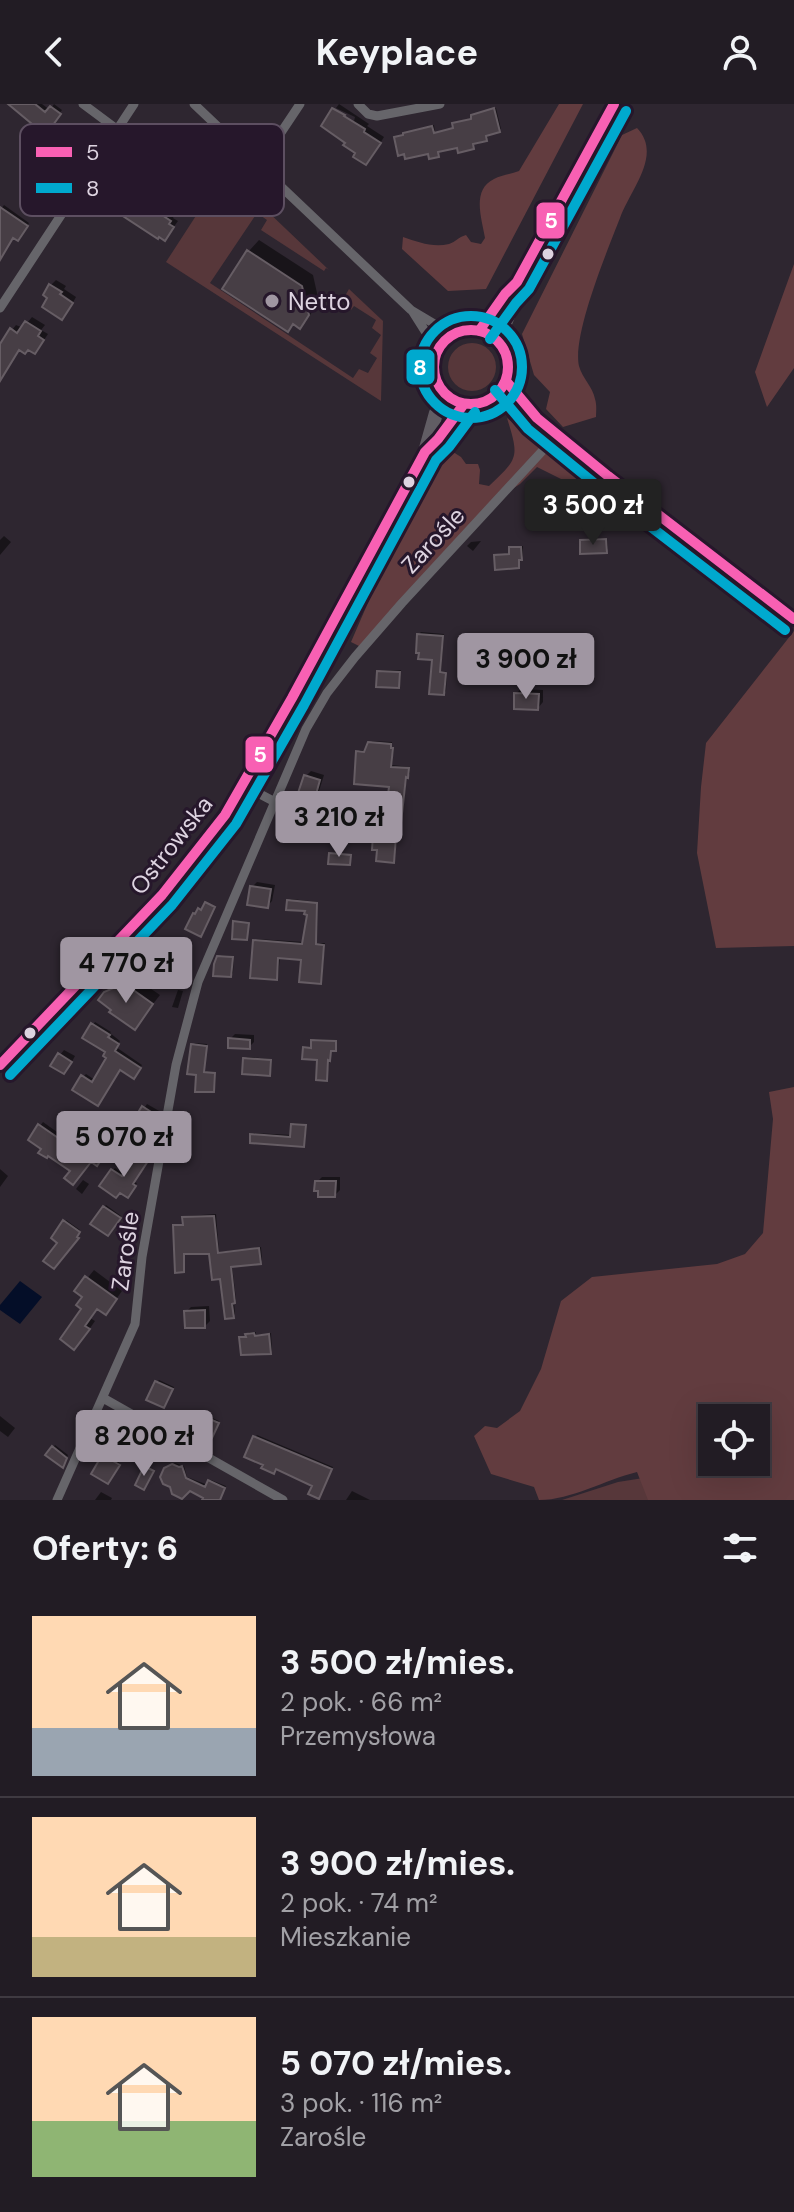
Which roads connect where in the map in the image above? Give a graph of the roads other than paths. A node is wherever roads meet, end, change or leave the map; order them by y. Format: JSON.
{"nodes":[{"id":1,"x":83,"y":104,"type":"edge"},
{"id":2,"x":134,"y":104,"type":"edge"},
{"id":3,"x":194,"y":104,"type":"edge"},
{"id":4,"x":300,"y":104,"type":"edge"},
{"id":5,"x":358,"y":104,"type":"edge"},
{"id":6,"x":440,"y":104,"type":"edge"},
{"id":7,"x":614,"y":104,"type":"edge"},
{"id":8,"x":110,"y":124,"type":"edge"},
{"id":9,"x":122,"y":124,"type":"edge"},
{"id":10,"x":214,"y":124,"type":"edge"},
{"id":11,"x":284,"y":128,"type":"edge"},
{"id":12,"x":284,"y":191,"type":"edge"},
{"id":13,"x":61,"y":216,"type":"edge"},
{"id":14,"x":517,"y":282,"type":"junction"},
{"id":15,"x":0,"y":308,"type":"edge"},
{"id":16,"x":411,"y":310,"type":"junction"},
{"id":17,"x":479,"y":331,"type":"junction"},
{"id":18,"x":453,"y":335,"type":"junction"},
{"id":19,"x":498,"y":341,"type":"junction"},
{"id":20,"x":439,"y":349,"type":"junction"},
{"id":21,"x":506,"y":381,"type":"junction"},
{"id":22,"x":445,"y":393,"type":"junction"},
{"id":23,"x":495,"y":396,"type":"junction"},
{"id":24,"x":464,"y":404,"type":"junction"},
{"id":25,"x":537,"y":418,"type":"junction"},
{"id":26,"x":557,"y":435,"type":"junction"},
{"id":27,"x":425,"y":452,"type":"junction"},
{"id":28,"x":794,"y":619,"type":"edge"},
{"id":29,"x":243,"y":785,"type":"junction"},
{"id":30,"x":275,"y":802,"type":"junction"},
{"id":31,"x":0,"y":1065,"type":"edge"},
{"id":32,"x":103,"y":1398,"type":"junction"},
{"id":33,"x":57,"y":1500,"type":"edge"},
{"id":34,"x":283,"y":1500,"type":"edge"}],
"edges":[{"from":1,"to":8,"type":"street"},
{"from":2,"to":9,"type":"street"},
{"from":3,"to":10,"type":"street"},
{"from":4,"to":11,"type":"street"},
{"from":5,"to":6,"type":"street"},
{"from":7,"to":14,"type":"main road"},
{"from":12,"to":16,"type":"street"},
{"from":13,"to":15,"type":"street"},
{"from":14,"to":17,"type":"main road"},
{"from":14,"to":19,"type":"main road"},
{"from":16,"to":18,"type":"street"},
{"from":16,"to":20,"type":"street"},
{"from":17,"to":18,"type":"main road"},
{"from":17,"to":19,"type":"main road"},
{"from":18,"to":20,"type":"main road"},
{"from":19,"to":21,"type":"main road"},
{"from":20,"to":22,"type":"main road"},
{"from":21,"to":23,"type":"main road"},
{"from":21,"to":25,"type":"main road"},
{"from":22,"to":24,"type":"main road"},
{"from":22,"to":27,"type":"main road","name":"Ostrowska"},
{"from":23,"to":24,"type":"main road"},
{"from":23,"to":25,"type":"main road"},
{"from":24,"to":27,"type":"main road","name":"Ostrowska"},
{"from":25,"to":26,"type":"main road"},
{"from":26,"to":28,"type":"main road"},
{"from":26,"to":30,"type":"street","name":"Zarośle"},
{"from":27,"to":29,"type":"main road","name":"Ostrowska"},
{"from":29,"to":30,"type":"street"},
{"from":29,"to":31,"type":"main road","name":"Ostrowska"},
{"from":30,"to":32,"type":"street","name":"Zarośle"},
{"from":32,"to":33,"type":"street","name":"Zarośle"},
{"from":32,"to":34,"type":"street"}]}
